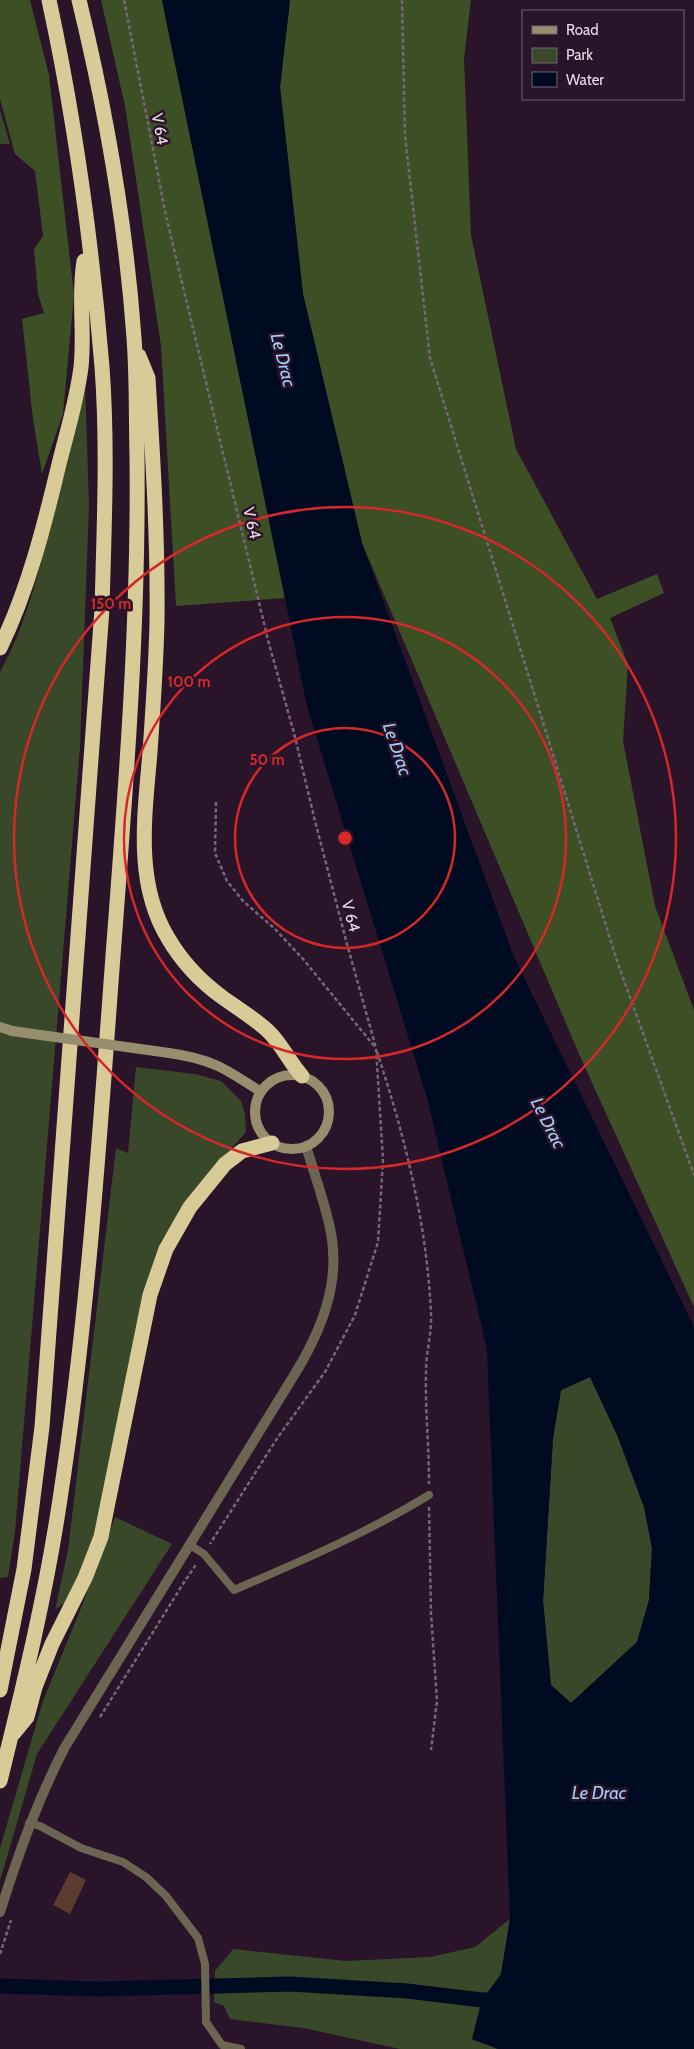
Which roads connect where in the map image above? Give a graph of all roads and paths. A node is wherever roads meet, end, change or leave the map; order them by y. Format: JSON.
{"nodes":[{"id":1,"x":49,"y":0,"type":"edge"},
{"id":2,"x":80,"y":0,"type":"edge"},
{"id":3,"x":124,"y":0,"type":"edge"},
{"id":4,"x":402,"y":0,"type":"edge"},
{"id":5,"x":88,"y":235,"type":"junction"},
{"id":6,"x":135,"y":344,"type":"junction"},
{"id":7,"x":0,"y":648,"type":"edge"},
{"id":8,"x":216,"y":802,"type":"dead end"},
{"id":9,"x":4,"y":1029,"type":"edge"},
{"id":10,"x":376,"y":1048,"type":"junction"},
{"id":11,"x":302,"y":1076,"type":"junction"},
{"id":12,"x":261,"y":1092,"type":"junction"},
{"id":13,"x":272,"y":1143,"type":"junction"},
{"id":14,"x":306,"y":1146,"type":"junction"},
{"id":15,"x":694,"y":1175,"type":"edge"},
{"id":16,"x":429,"y":1495,"type":"junction"},
{"id":17,"x":190,"y":1546,"type":"junction"},
{"id":18,"x":0,"y":1690,"type":"edge"},
{"id":19,"x":11,"y":1737,"type":"junction"},
{"id":20,"x":431,"y":1750,"type":"dead end"},
{"id":21,"x":0,"y":1781,"type":"edge"},
{"id":22,"x":29,"y":1823,"type":"junction"},
{"id":23,"x":0,"y":1912,"type":"edge"},
{"id":24,"x":241,"y":2049,"type":"edge"}],
"edges":[{"from":1,"to":5,"type":"highway"},
{"from":2,"to":6,"type":"highway"},
{"from":3,"to":10,"type":"path","name":"V 64"},
{"from":4,"to":15,"type":"path"},
{"from":5,"to":7,"type":"highway"},
{"from":5,"to":18,"type":"highway"},
{"from":6,"to":11,"type":"highway"},
{"from":6,"to":19,"type":"highway"},
{"from":8,"to":10,"type":"path"},
{"from":9,"to":12,"type":"main road","bridge":true},
{"from":10,"to":16,"type":"path","name":"V 64"},
{"from":11,"to":12,"type":"main road"},
{"from":11,"to":14,"type":"main road"},
{"from":12,"to":13,"type":"main road"},
{"from":13,"to":14,"type":"main road"},
{"from":13,"to":19,"type":"highway"},
{"from":14,"to":17,"type":"street"},
{"from":16,"to":17,"type":"lane"},
{"from":16,"to":20,"type":"path","name":"V 64"},
{"from":17,"to":22,"type":"street"},
{"from":19,"to":21,"type":"highway"},
{"from":22,"to":23,"type":"street"},
{"from":22,"to":24,"type":"lane"}]}
